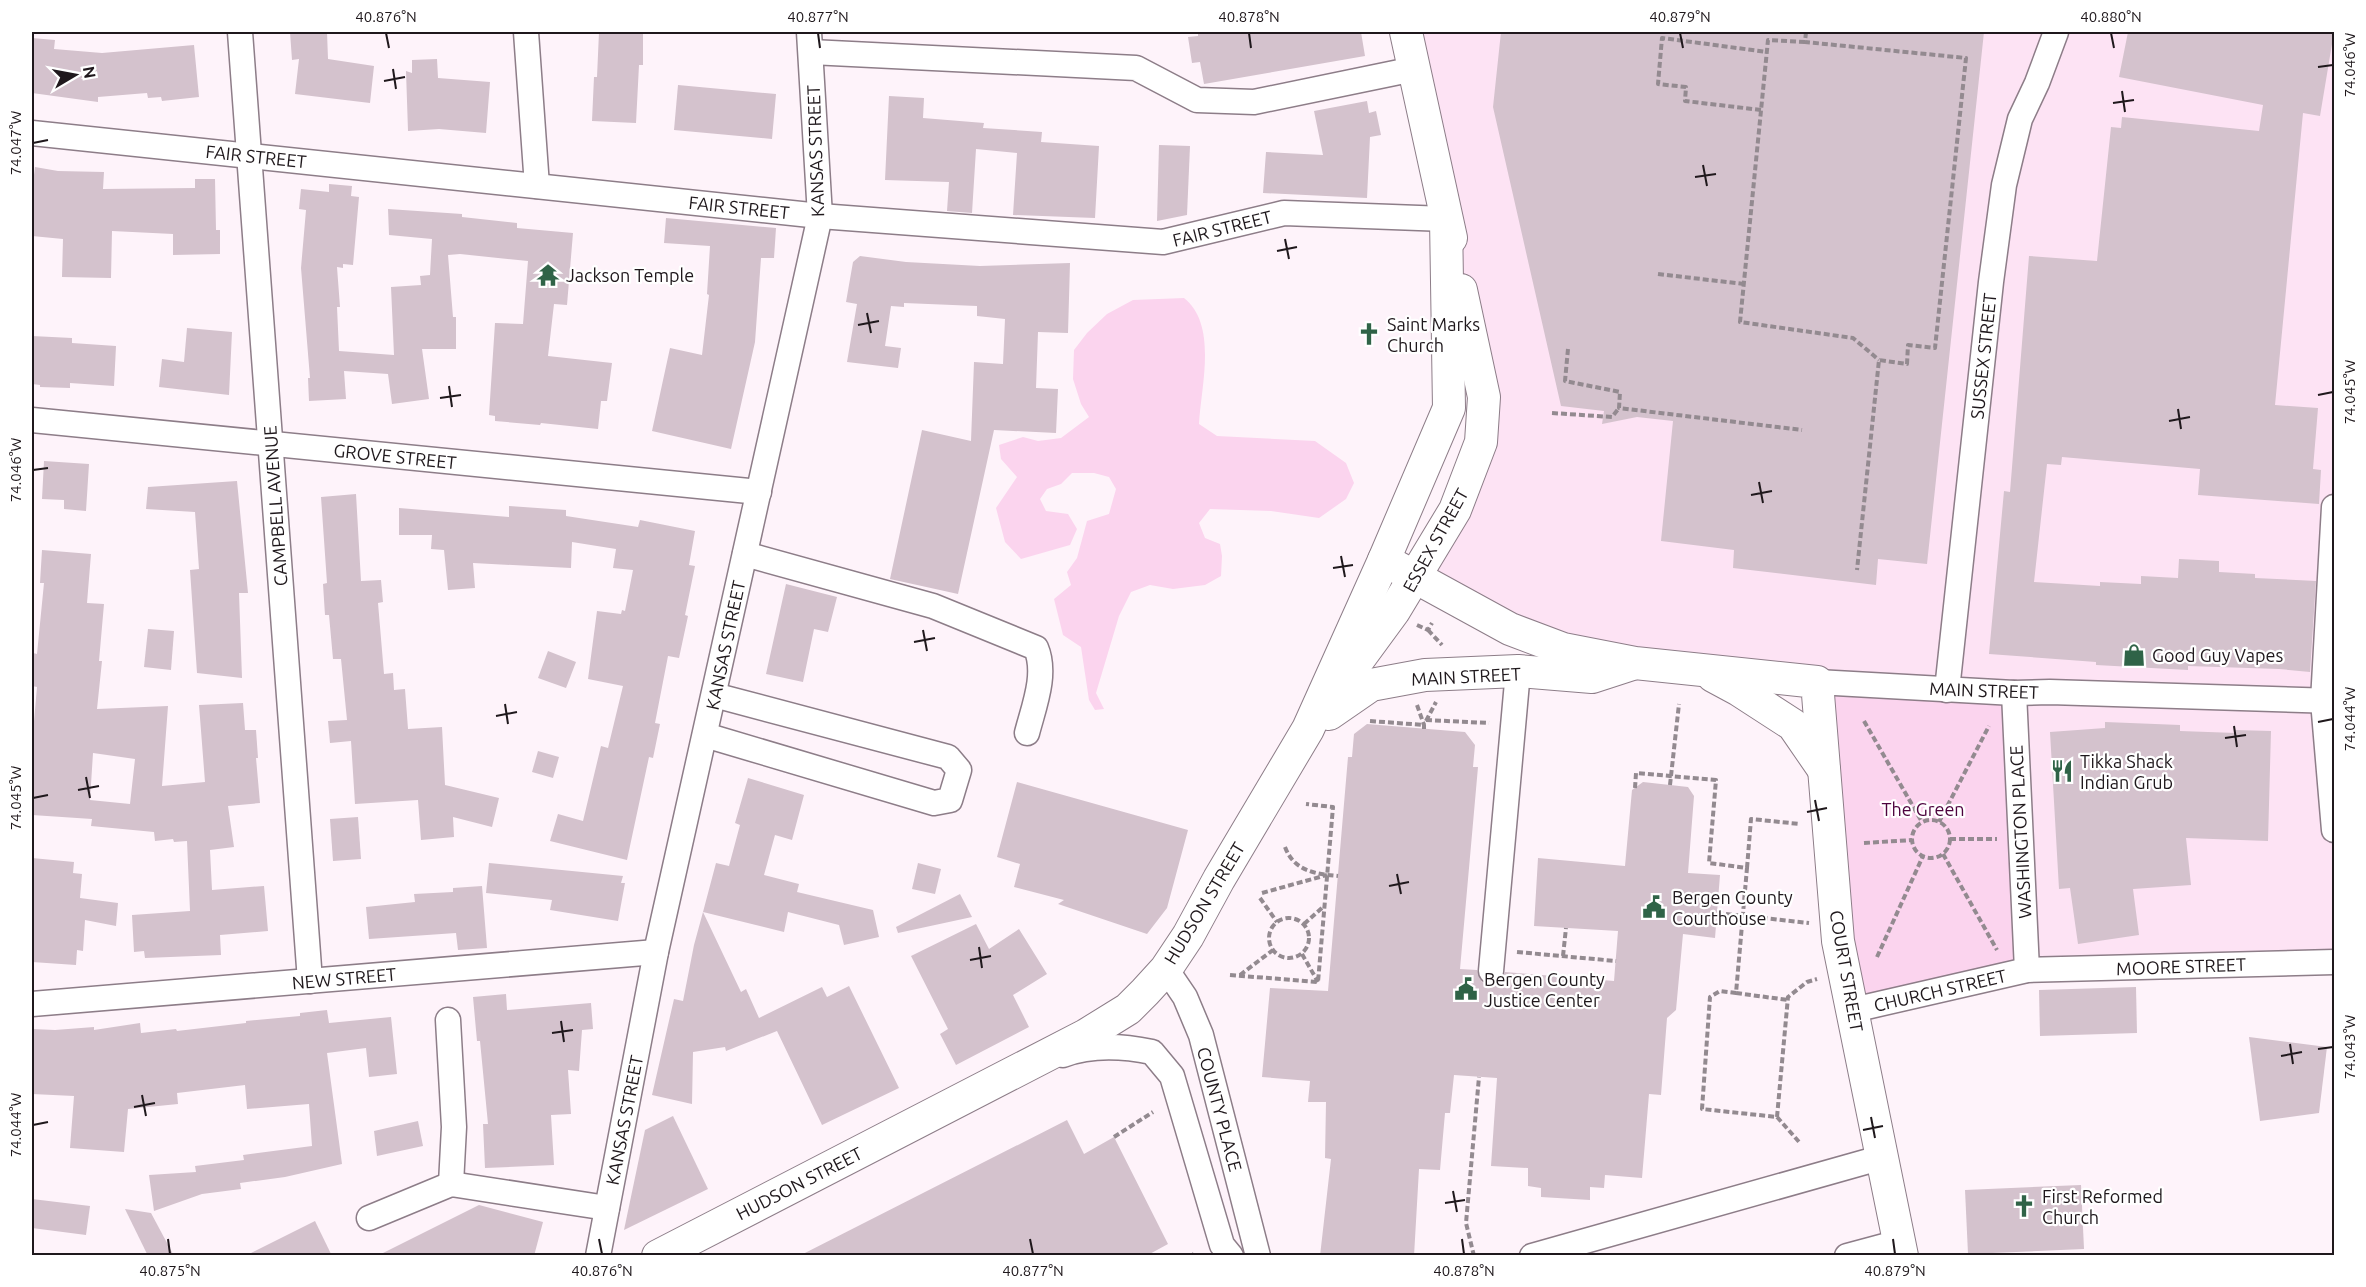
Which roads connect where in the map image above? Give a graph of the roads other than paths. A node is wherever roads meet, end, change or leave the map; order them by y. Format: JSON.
{"nodes":[{"id":1,"x":240,"y":32,"type":"edge"},
{"id":2,"x":526,"y":32,"type":"edge"},
{"id":3,"x":1406,"y":32,"type":"edge"},
{"id":4,"x":2056,"y":32,"type":"edge"},
{"id":5,"x":810,"y":42,"type":"edge"},
{"id":6,"x":1414,"y":69,"type":"junction"},
{"id":7,"x":32,"y":133,"type":"edge"},
{"id":8,"x":249,"y":156,"type":"junction"},
{"id":9,"x":537,"y":186,"type":"junction"},
{"id":10,"x":820,"y":216,"type":"junction"},
{"id":11,"x":1446,"y":219,"type":"junction"},
{"id":12,"x":1449,"y":408,"type":"joint"},
{"id":13,"x":32,"y":420,"type":"edge"},
{"id":14,"x":270,"y":443,"type":"junction"},
{"id":15,"x":759,"y":492,"type":"junction"},
{"id":16,"x":2334,"y":507,"type":"edge"},
{"id":17,"x":745,"y":554,"type":"junction"},
{"id":18,"x":1384,"y":560,"type":"junction"},
{"id":19,"x":1414,"y":576,"type":"junction"},
{"id":20,"x":1635,"y":663,"type":"junction"},
{"id":21,"x":1699,"y":668,"type":"junction"},
{"id":22,"x":1518,"y":671,"type":"junction"},
{"id":23,"x":1817,"y":682,"type":"junction"},
{"id":24,"x":1947,"y":690,"type":"junction"},
{"id":25,"x":2014,"y":693,"type":"junction"},
{"id":26,"x":714,"y":695,"type":"junction"},
{"id":27,"x":2329,"y":701,"type":"edge"},
{"id":28,"x":1308,"y":729,"type":"junction"},
{"id":29,"x":1027,"y":733,"type":"dead end"},
{"id":30,"x":705,"y":735,"type":"junction"},
{"id":31,"x":1825,"y":771,"type":"junction"},
{"id":32,"x":2334,"y":831,"type":"edge"},
{"id":33,"x":656,"y":952,"type":"junction"},
{"id":34,"x":2334,"y":962,"type":"edge"},
{"id":35,"x":1166,"y":969,"type":"junction"},
{"id":36,"x":2027,"y":970,"type":"junction"},
{"id":37,"x":1491,"y":971,"type":"dead end"},
{"id":38,"x":310,"y":981,"type":"junction"},
{"id":39,"x":32,"y":1004,"type":"edge"},
{"id":40,"x":1853,"y":1010,"type":"junction"},
{"id":41,"x":448,"y":1020,"type":"dead end"},
{"id":42,"x":1010,"y":1075,"type":"junction"},
{"id":43,"x":1883,"y":1157,"type":"junction"},
{"id":44,"x":451,"y":1184,"type":"junction"},
{"id":45,"x":607,"y":1208,"type":"junction"},
{"id":46,"x":369,"y":1218,"type":"dead end"},
{"id":47,"x":689,"y":1246,"type":"edge"},
{"id":48,"x":1900,"y":1249,"type":"edge"},
{"id":49,"x":598,"y":1256,"type":"edge"},
{"id":50,"x":658,"y":1256,"type":"edge"},
{"id":51,"x":1231,"y":1256,"type":"edge"},
{"id":52,"x":1258,"y":1256,"type":"edge"},
{"id":53,"x":1532,"y":1256,"type":"edge"},
{"id":54,"x":1846,"y":1256,"type":"edge"}],
"edges":[{"from":1,"to":8,"type":"street","name":"CAMPBELL AVENUE"},
{"from":2,"to":9,"type":"street"},
{"from":3,"to":6,"type":"main road","name":"ESSEX STREET"},
{"from":4,"to":24,"type":"street","name":"SUSSEX STREET"},
{"from":5,"to":6,"type":"street"},
{"from":5,"to":10,"type":"street","name":"KANSAS STREET"},
{"from":6,"to":11,"type":"main road","name":"ESSEX STREET"},
{"from":7,"to":8,"type":"street","name":"FAIR STREET"},
{"from":8,"to":9,"type":"street","name":"FAIR STREET"},
{"from":8,"to":14,"type":"street","name":"CAMPBELL AVENUE"},
{"from":9,"to":10,"type":"street","name":"FAIR STREET"},
{"from":10,"to":11,"type":"street","name":"FAIR STREET"},
{"from":10,"to":15,"type":"street","name":"KANSAS STREET"},
{"from":11,"to":12,"type":"main road","name":"ESSEX STREET"},
{"from":11,"to":19,"type":"main road","name":"ESSEX STREET"},
{"from":12,"to":18,"type":"main road","name":"HUDSON STREET"},
{"from":13,"to":14,"type":"street","name":"GROVE STREET"},
{"from":14,"to":15,"type":"street","name":"GROVE STREET"},
{"from":14,"to":38,"type":"street","name":"CAMPBELL AVENUE"},
{"from":15,"to":17,"type":"street","name":"KANSAS STREET"},
{"from":16,"to":27,"type":"street"},
{"from":17,"to":26,"type":"street","name":"KANSAS STREET"},
{"from":17,"to":29,"type":"street"},
{"from":18,"to":19,"type":"main road","name":"MAIN STREET"},
{"from":18,"to":28,"type":"main road","name":"HUDSON STREET"},
{"from":19,"to":20,"type":"main road","name":"MAIN STREET"},
{"from":19,"to":28,"type":"main road","name":"ESSEX STREET"},
{"from":20,"to":21,"type":"main road","name":"MAIN STREET"},
{"from":20,"to":22,"type":"main road","name":"MAIN STREET"},
{"from":21,"to":23,"type":"main road","name":"MAIN STREET"},
{"from":21,"to":31,"type":"main road"},
{"from":22,"to":28,"type":"main road","name":"MAIN STREET"},
{"from":22,"to":37,"type":"street"},
{"from":23,"to":24,"type":"street","name":"MAIN STREET"},
{"from":23,"to":31,"type":"main road","name":"COURT STREET"},
{"from":24,"to":25,"type":"street","name":"MAIN STREET"},
{"from":25,"to":27,"type":"street","name":"MAIN STREET"},
{"from":25,"to":36,"type":"street","name":"WASHINGTON PLACE"},
{"from":26,"to":30,"type":"street","name":"KANSAS STREET"},
{"from":26,"to":30,"type":"street"},
{"from":27,"to":32,"type":"street"},
{"from":28,"to":35,"type":"main road","name":"HUDSON STREET"},
{"from":30,"to":33,"type":"street","name":"KANSAS STREET"},
{"from":31,"to":40,"type":"main road","name":"COURT STREET"},
{"from":33,"to":38,"type":"street","name":"NEW STREET"},
{"from":33,"to":45,"type":"street","name":"KANSAS STREET"},
{"from":34,"to":36,"type":"street","name":"MOORE STREET"},
{"from":35,"to":42,"type":"main road","name":"HUDSON STREET"},
{"from":35,"to":52,"type":"street","name":"COUNTY PLACE"},
{"from":36,"to":40,"type":"street","name":"CHURCH STREET"},
{"from":38,"to":39,"type":"street","name":"NEW STREET"},
{"from":40,"to":43,"type":"main road","name":"COURT STREET"},
{"from":41,"to":44,"type":"street"},
{"from":42,"to":47,"type":"main road","name":"HUDSON STREET"},
{"from":42,"to":51,"type":"street"},
{"from":43,"to":48,"type":"main road","name":"COURT STREET"},
{"from":43,"to":53,"type":"street"},
{"from":44,"to":45,"type":"street"},
{"from":44,"to":46,"type":"street"},
{"from":45,"to":49,"type":"street","name":"KANSAS STREET"},
{"from":47,"to":50,"type":"main road","name":"HUDSON STREET"},
{"from":48,"to":54,"type":"street"}]}
